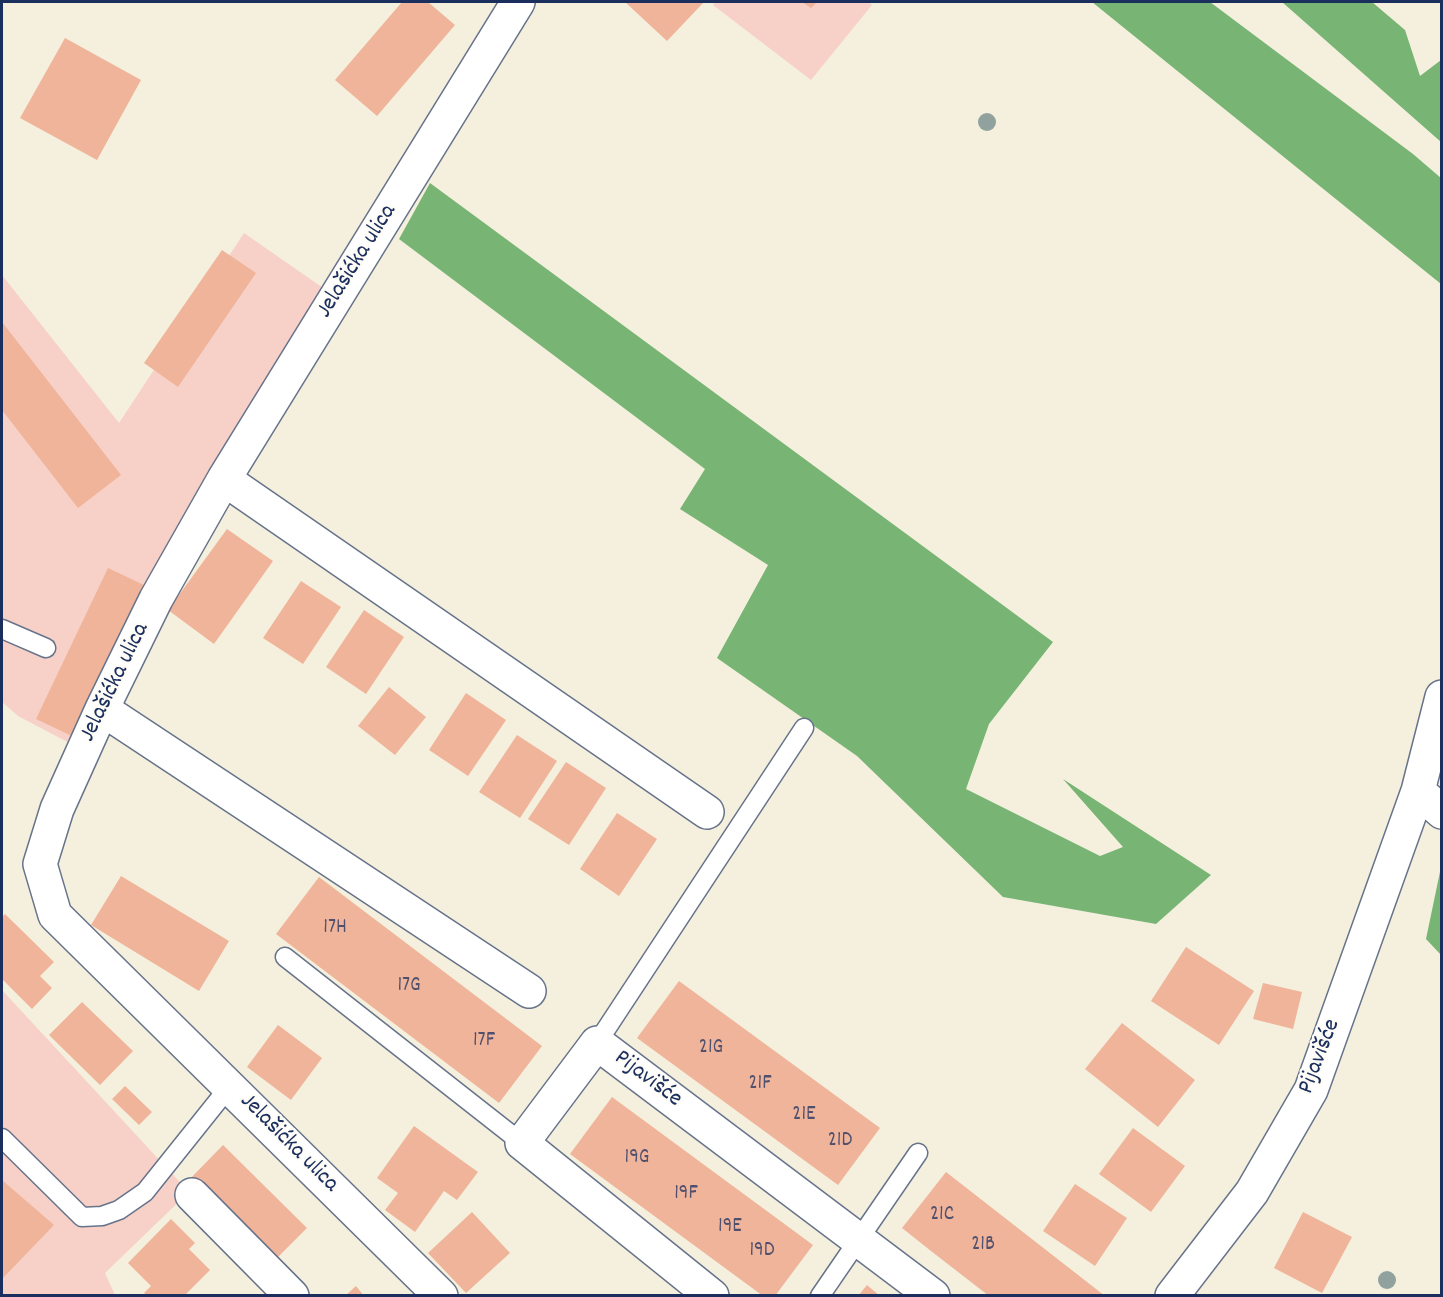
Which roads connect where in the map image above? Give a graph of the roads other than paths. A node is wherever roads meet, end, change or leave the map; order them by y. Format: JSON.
{"nodes":[{"id":1,"x":518,"y":2,"type":"edge"},
{"id":2,"x":224,"y":479,"type":"junction"},
{"id":3,"x":2,"y":629,"type":"edge"},
{"id":4,"x":46,"y":648,"type":"dead end"},
{"id":5,"x":1442,"y":698,"type":"edge"},
{"id":6,"x":102,"y":709,"type":"junction"},
{"id":7,"x":804,"y":728,"type":"dead end"},
{"id":8,"x":1430,"y":802,"type":"edge"},
{"id":9,"x":708,"y":812,"type":"dead end"},
{"id":10,"x":285,"y":957,"type":"dead end"},
{"id":11,"x":529,"y":991,"type":"dead end"},
{"id":12,"x":597,"y":1043,"type":"junction"},
{"id":13,"x":230,"y":1087,"type":"junction"},
{"id":14,"x":2,"y":1138,"type":"edge"},
{"id":15,"x":522,"y":1143,"type":"junction"},
{"id":16,"x":918,"y":1153,"type":"dead end"},
{"id":17,"x":192,"y":1195,"type":"dead end"},
{"id":18,"x":858,"y":1238,"type":"junction"},
{"id":19,"x":291,"y":1296,"type":"edge"},
{"id":20,"x":441,"y":1296,"type":"edge"},
{"id":21,"x":712,"y":1296,"type":"edge"},
{"id":22,"x":820,"y":1296,"type":"edge"},
{"id":23,"x":933,"y":1296,"type":"edge"},
{"id":24,"x":1172,"y":1296,"type":"edge"}],
"edges":[{"from":1,"to":2,"type":"street","name":"Jelašićka ulica"},
{"from":2,"to":6,"type":"street","name":"Jelašićka ulica"},
{"from":2,"to":9,"type":"street"},
{"from":3,"to":4,"type":"lane"},
{"from":5,"to":8,"type":"street","name":"Pijavišće"},
{"from":6,"to":11,"type":"street"},
{"from":6,"to":13,"type":"street","name":"Jelašićka ulica"},
{"from":7,"to":12,"type":"lane"},
{"from":8,"to":24,"type":"street","name":"Pijavišće"},
{"from":10,"to":15,"type":"lane"},
{"from":12,"to":15,"type":"street","name":"Pijavišće"},
{"from":12,"to":18,"type":"street","name":"Pijavišće"},
{"from":13,"to":14,"type":"lane"},
{"from":13,"to":20,"type":"street","name":"Jelašićka ulica"},
{"from":15,"to":21,"type":"street"},
{"from":16,"to":18,"type":"lane"},
{"from":17,"to":19,"type":"street"},
{"from":18,"to":22,"type":"lane"},
{"from":18,"to":23,"type":"street","name":"Pijavišće"}]}
